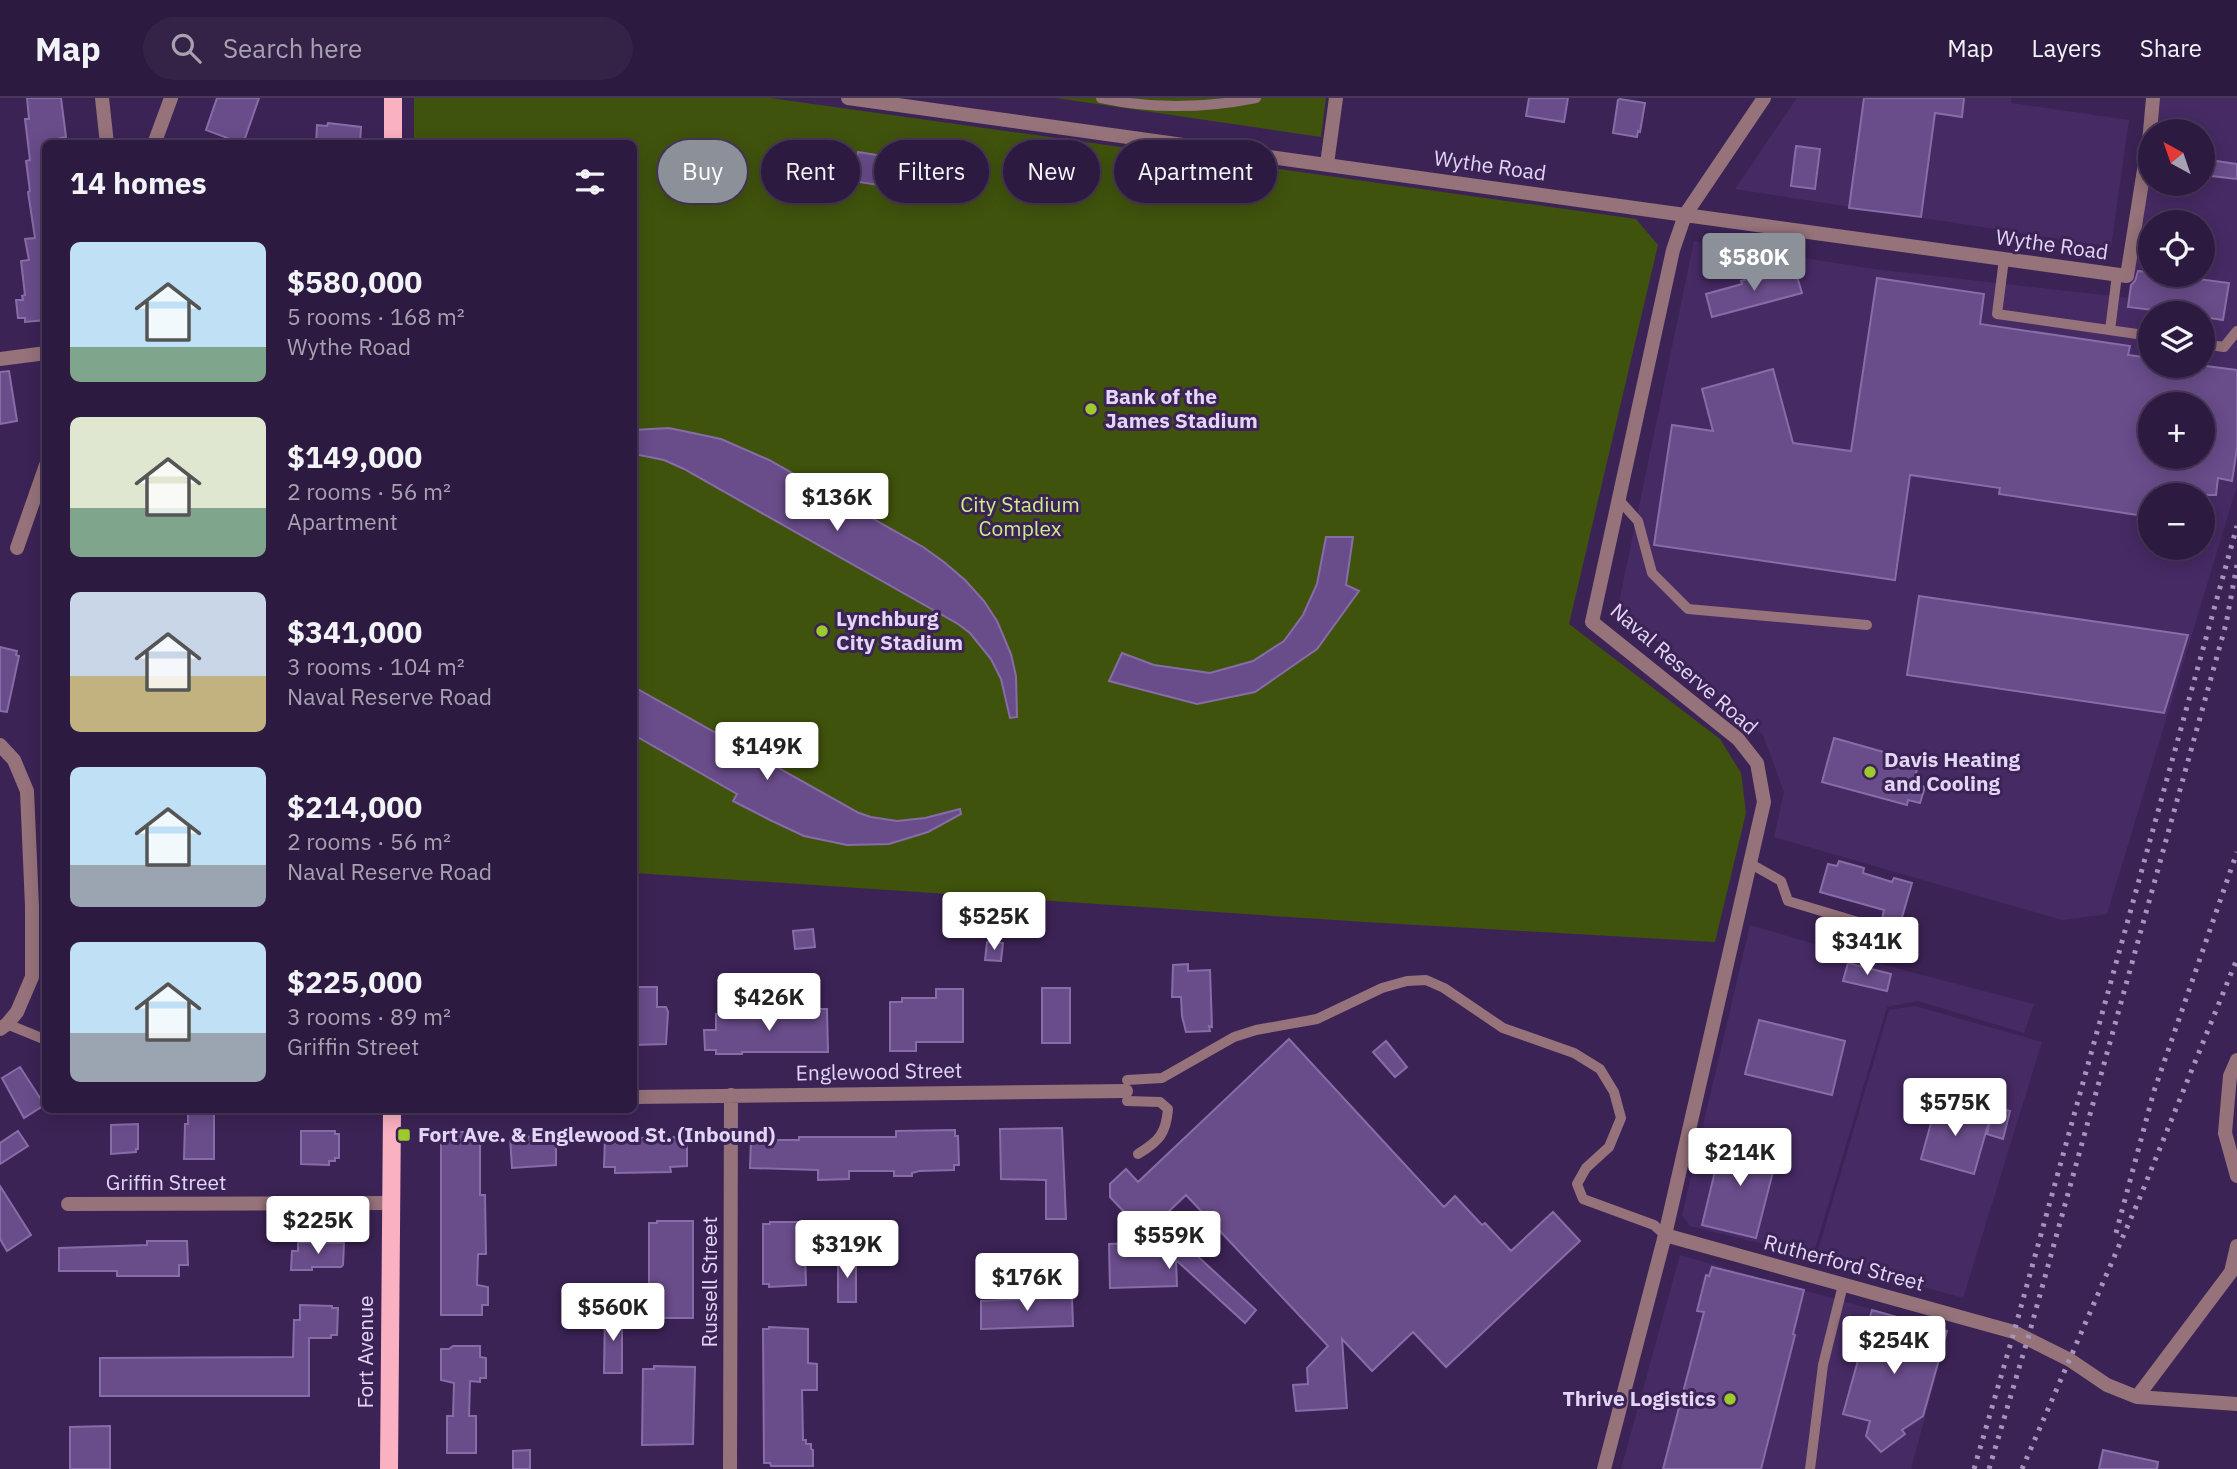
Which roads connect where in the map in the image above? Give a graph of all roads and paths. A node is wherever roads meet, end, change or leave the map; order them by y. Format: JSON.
{"nodes":[{"id":1,"x":102,"y":98,"type":"edge"},
{"id":2,"x":170,"y":98,"type":"edge"},
{"id":3,"x":393,"y":98,"type":"edge"},
{"id":4,"x":848,"y":98,"type":"edge"},
{"id":5,"x":1101,"y":98,"type":"edge"},
{"id":6,"x":1256,"y":98,"type":"edge"},
{"id":7,"x":1336,"y":98,"type":"edge"},
{"id":8,"x":1764,"y":98,"type":"edge"},
{"id":9,"x":2153,"y":98,"type":"edge"},
{"id":10,"x":1179,"y":102,"type":"edge"},
{"id":11,"x":107,"y":140,"type":"edge"},
{"id":12,"x":155,"y":140,"type":"edge"},
{"id":13,"x":393,"y":140,"type":"edge"},
{"id":14,"x":1327,"y":164,"type":"junction"},
{"id":15,"x":1685,"y":215,"type":"junction"},
{"id":16,"x":2004,"y":259,"type":"junction"},
{"id":17,"x":2122,"y":276,"type":"junction"},
{"id":18,"x":2110,"y":330,"type":"junction"},
{"id":19,"x":2237,"y":331,"type":"edge"},
{"id":20,"x":2138,"y":334,"type":"edge"},
{"id":21,"x":2215,"y":346,"type":"edge"},
{"id":22,"x":42,"y":354,"type":"edge"},
{"id":23,"x":0,"y":359,"type":"edge"},
{"id":24,"x":42,"y":476,"type":"edge"},
{"id":25,"x":1619,"y":500,"type":"junction"},
{"id":26,"x":17,"y":548,"type":"dead end"},
{"id":27,"x":1867,"y":625,"type":"dead end"},
{"id":28,"x":0,"y":745,"type":"edge"},
{"id":29,"x":1751,"y":864,"type":"junction"},
{"id":30,"x":39,"y":906,"type":"edge"},
{"id":31,"x":1908,"y":937,"type":"dead end"},
{"id":32,"x":4,"y":1026,"type":"edge"},
{"id":33,"x":42,"y":1039,"type":"edge"},
{"id":34,"x":2237,"y":1060,"type":"edge"},
{"id":35,"x":1127,"y":1091,"type":"junction"},
{"id":36,"x":731,"y":1095,"type":"junction"},
{"id":37,"x":637,"y":1097,"type":"edge"},
{"id":38,"x":392,"y":1113,"type":"edge"},
{"id":39,"x":1138,"y":1154,"type":"dead end"},
{"id":40,"x":2236,"y":1171,"type":"edge"},
{"id":41,"x":390,"y":1203,"type":"junction"},
{"id":42,"x":68,"y":1204,"type":"dead end"},
{"id":43,"x":1665,"y":1235,"type":"junction"},
{"id":44,"x":2236,"y":1253,"type":"edge"},
{"id":45,"x":1843,"y":1285,"type":"junction"},
{"id":46,"x":2137,"y":1397,"type":"junction"},
{"id":47,"x":2237,"y":1404,"type":"edge"},
{"id":48,"x":388,"y":1469,"type":"edge"},
{"id":49,"x":730,"y":1469,"type":"edge"},
{"id":50,"x":1604,"y":1469,"type":"edge"},
{"id":51,"x":1810,"y":1469,"type":"edge"}],
"edges":[{"from":1,"to":11,"type":"street"},
{"from":2,"to":12,"type":"street"},
{"from":3,"to":13,"type":"main road"},
{"from":4,"to":14,"type":"street","name":"Wythe Road"},
{"from":5,"to":10,"type":"lane"},
{"from":6,"to":10,"type":"lane"},
{"from":7,"to":14,"type":"street"},
{"from":8,"to":15,"type":"street","name":"Naval Reserve Road"},
{"from":9,"to":17,"type":"street"},
{"from":14,"to":15,"type":"street","name":"Wythe Road"},
{"from":15,"to":16,"type":"street","name":"Wythe Road"},
{"from":15,"to":25,"type":"street","name":"Naval Reserve Road"},
{"from":16,"to":17,"type":"street","name":"Wythe Road"},
{"from":16,"to":18,"type":"lane"},
{"from":17,"to":18,"type":"lane"},
{"from":18,"to":20,"type":"lane"},
{"from":19,"to":21,"type":"lane"},
{"from":22,"to":23,"type":"street"},
{"from":24,"to":26,"type":"street"},
{"from":25,"to":27,"type":"lane"},
{"from":25,"to":29,"type":"street","name":"Naval Reserve Road"},
{"from":28,"to":30,"type":"street"},
{"from":29,"to":31,"type":"lane"},
{"from":29,"to":43,"type":"street","name":"Naval Reserve Road"},
{"from":30,"to":32,"type":"street"},
{"from":32,"to":33,"type":"lane"},
{"from":34,"to":40,"type":"street"},
{"from":35,"to":36,"type":"street","name":"Englewood Street"},
{"from":35,"to":39,"type":"lane"},
{"from":35,"to":43,"type":"lane"},
{"from":36,"to":37,"type":"street","name":"Englewood Street"},
{"from":36,"to":49,"type":"street","name":"Russell Street"},
{"from":38,"to":41,"type":"main road","name":"Fort Avenue"},
{"from":41,"to":42,"type":"street","name":"Griffin Street"},
{"from":41,"to":48,"type":"main road","name":"Fort Avenue"},
{"from":43,"to":45,"type":"street","name":"Rutherford Street"},
{"from":43,"to":50,"type":"street"},
{"from":44,"to":46,"type":"street"},
{"from":45,"to":46,"type":"street","name":"Rutherford Street"},
{"from":45,"to":51,"type":"lane"},
{"from":46,"to":47,"type":"street","name":"Rutherford Street"}]}
